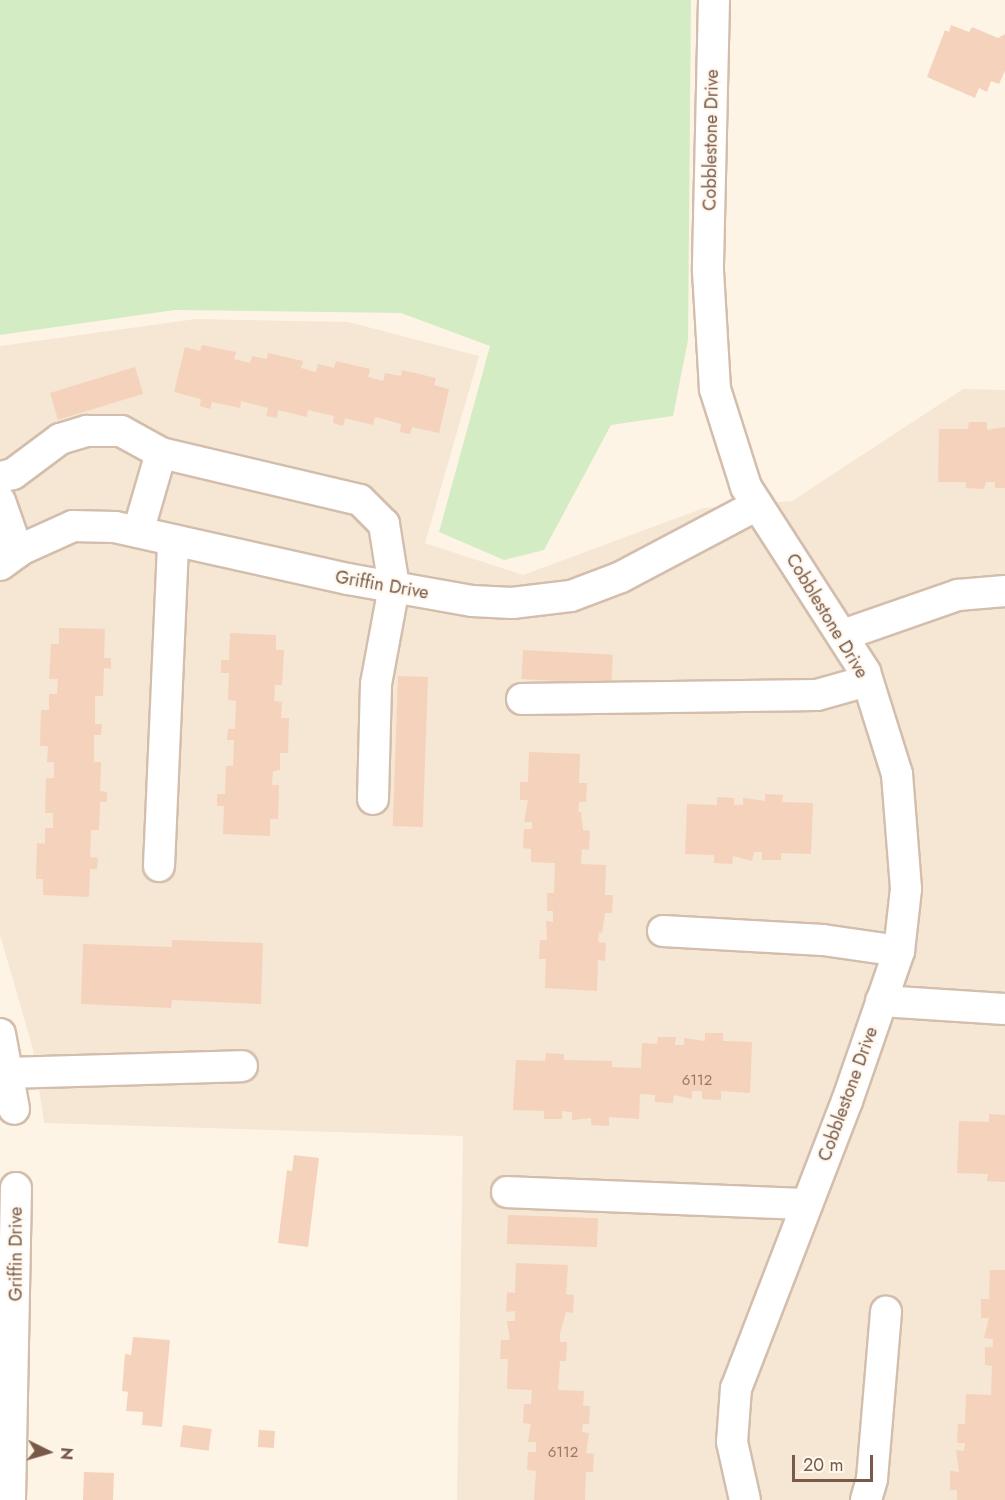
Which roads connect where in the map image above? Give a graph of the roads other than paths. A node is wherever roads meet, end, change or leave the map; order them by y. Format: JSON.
{"nodes":[{"id":1,"x":714,"y":0,"type":"edge"},
{"id":2,"x":161,"y":453,"type":"junction"},
{"id":3,"x":0,"y":477,"type":"edge"},
{"id":4,"x":0,"y":501,"type":"edge"},
{"id":5,"x":757,"y":505,"type":"junction"},
{"id":6,"x":138,"y":532,"type":"junction"},
{"id":7,"x":173,"y":540,"type":"junction"},
{"id":8,"x":9,"y":559,"type":"edge"},
{"id":9,"x":394,"y":587,"type":"junction"},
{"id":10,"x":1005,"y":591,"type":"edge"},
{"id":11,"x":843,"y":635,"type":"junction"},
{"id":12,"x":867,"y":681,"type":"junction"},
{"id":13,"x":522,"y":699,"type":"dead end"},
{"id":14,"x":373,"y":799,"type":"dead end"},
{"id":15,"x":159,"y":866,"type":"dead end"},
{"id":16,"x":663,"y":931,"type":"dead end"},
{"id":17,"x":899,"y":951,"type":"junction"},
{"id":18,"x":881,"y":1001,"type":"junction"},
{"id":19,"x":1005,"y":1009,"type":"edge"},
{"id":20,"x":0,"y":1034,"type":"edge"},
{"id":21,"x":242,"y":1066,"type":"dead end"},
{"id":22,"x":9,"y":1073,"type":"junction"},
{"id":23,"x":14,"y":1109,"type":"dead end"},
{"id":24,"x":16,"y":1188,"type":"dead end"},
{"id":25,"x":507,"y":1192,"type":"dead end"},
{"id":26,"x":807,"y":1204,"type":"junction"},
{"id":27,"x":886,"y":1312,"type":"dead end"},
{"id":28,"x":10,"y":1500,"type":"edge"},
{"id":29,"x":745,"y":1500,"type":"edge"},
{"id":30,"x":866,"y":1500,"type":"edge"}],
"edges":[{"from":1,"to":5,"type":"street","name":"Cobblestone Drive"},
{"from":2,"to":3,"type":"street"},
{"from":2,"to":6,"type":"street"},
{"from":2,"to":9,"type":"street"},
{"from":4,"to":8,"type":"street"},
{"from":5,"to":9,"type":"street","name":"Griffin Drive"},
{"from":5,"to":11,"type":"street","name":"Cobblestone Drive"},
{"from":6,"to":7,"type":"street","name":"Griffin Drive"},
{"from":6,"to":8,"type":"street","name":"Griffin Drive"},
{"from":7,"to":9,"type":"street","name":"Griffin Drive"},
{"from":7,"to":15,"type":"street"},
{"from":9,"to":14,"type":"street"},
{"from":10,"to":11,"type":"street"},
{"from":11,"to":12,"type":"street","name":"Cobblestone Drive"},
{"from":12,"to":13,"type":"street"},
{"from":12,"to":17,"type":"street","name":"Cobblestone Drive"},
{"from":16,"to":17,"type":"street"},
{"from":17,"to":18,"type":"street","name":"Cobblestone Drive"},
{"from":18,"to":19,"type":"street"},
{"from":18,"to":26,"type":"street","name":"Cobblestone Drive"},
{"from":20,"to":22,"type":"street"},
{"from":21,"to":22,"type":"street"},
{"from":22,"to":23,"type":"street"},
{"from":24,"to":28,"type":"street","name":"Griffin Drive"},
{"from":25,"to":26,"type":"street"},
{"from":26,"to":29,"type":"street","name":"Cobblestone Drive"},
{"from":27,"to":30,"type":"street"}]}
